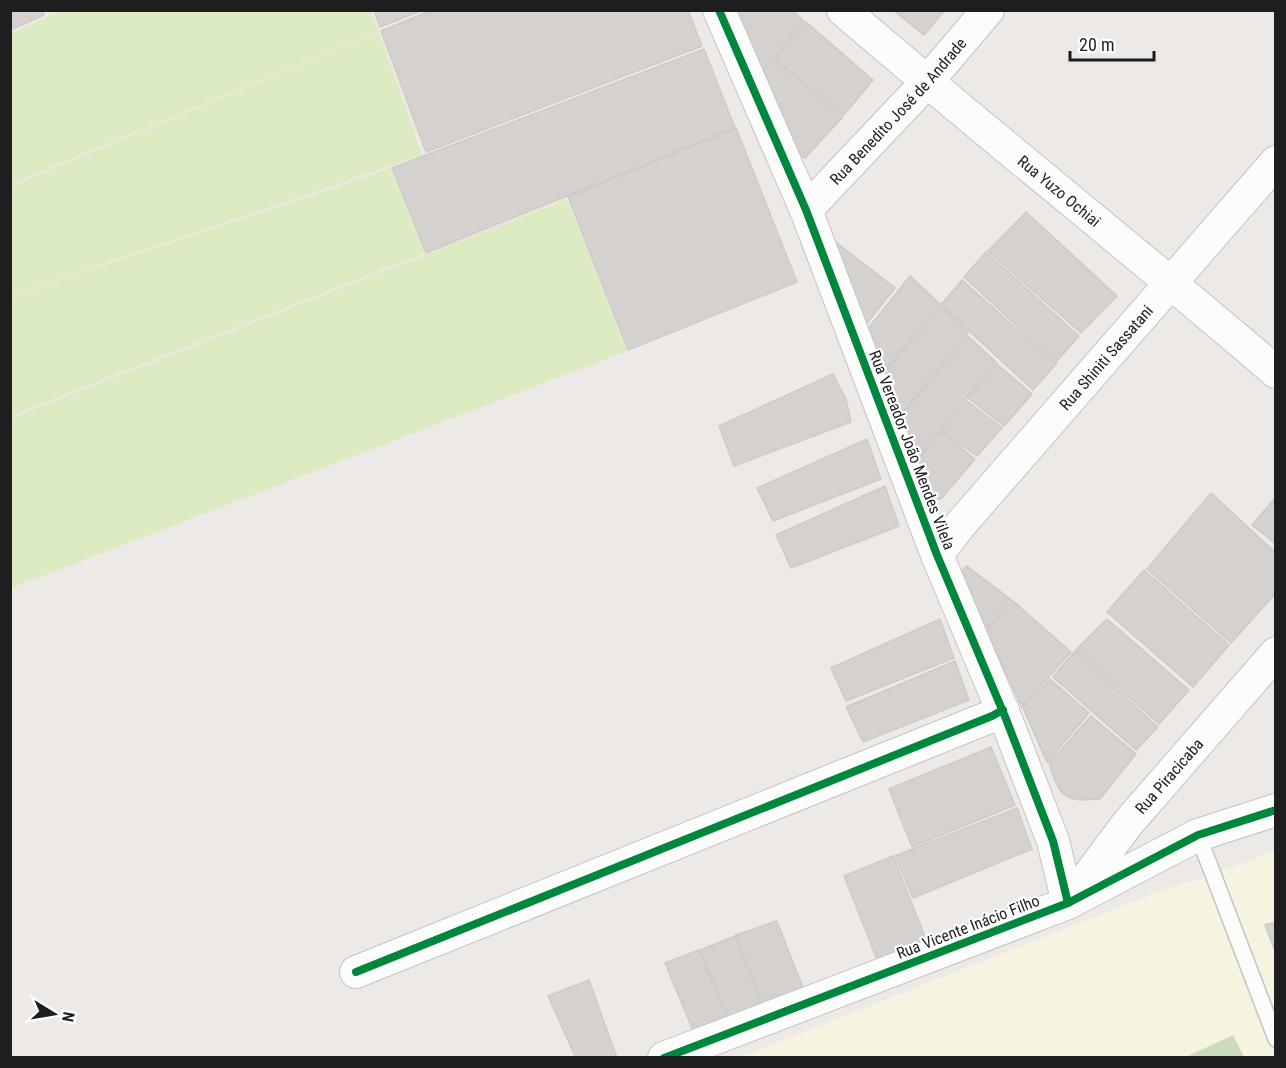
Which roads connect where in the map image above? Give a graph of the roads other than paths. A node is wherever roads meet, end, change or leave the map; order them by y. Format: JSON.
{"nodes":[{"id":1,"x":719,"y":10,"type":"edge"},
{"id":2,"x":843,"y":10,"type":"edge"},
{"id":3,"x":988,"y":10,"type":"edge"},
{"id":4,"x":927,"y":82,"type":"junction"},
{"id":5,"x":1275,"y":162,"type":"edge"},
{"id":6,"x":806,"y":210,"type":"junction"},
{"id":7,"x":1171,"y":283,"type":"junction"},
{"id":8,"x":1275,"y":372,"type":"edge"},
{"id":9,"x":938,"y":555,"type":"junction"},
{"id":10,"x":1275,"y":653,"type":"edge"},
{"id":11,"x":1005,"y":715,"type":"junction"},
{"id":12,"x":1275,"y":810,"type":"edge"},
{"id":13,"x":1198,"y":835,"type":"junction"},
{"id":14,"x":1068,"y":903,"type":"junction"},
{"id":15,"x":407,"y":963,"type":"dead end"},
{"id":16,"x":356,"y":972,"type":"dead end"},
{"id":17,"x":1275,"y":1040,"type":"edge"},
{"id":18,"x":664,"y":1058,"type":"edge"}],
"edges":[{"from":1,"to":6,"type":"street","name":"Rua Vereador João Mendes Vilela"},
{"from":2,"to":4,"type":"street","name":"Rua Yuzo Ochiai"},
{"from":3,"to":4,"type":"street","name":"Rua Benedito José de Andrade"},
{"from":4,"to":6,"type":"street","name":"Rua Benedito José de Andrade"},
{"from":4,"to":7,"type":"street","name":"Rua Yuzo Ochiai"},
{"from":5,"to":7,"type":"street","name":"Rua Shiniti Sassatani"},
{"from":6,"to":9,"type":"street","name":"Rua Vereador João Mendes Vilela"},
{"from":7,"to":8,"type":"street","name":"Rua Yuzo Ochiai"},
{"from":7,"to":9,"type":"street","name":"Rua Shiniti Sassatani"},
{"from":9,"to":11,"type":"street","name":"Rua Vereador João Mendes Vilela"},
{"from":10,"to":14,"type":"street","name":"Rua Piracicaba"},
{"from":11,"to":14,"type":"street","name":"Rua Vereador João Mendes Vilela"},
{"from":11,"to":15,"type":"street"},
{"from":11,"to":16,"type":"street"},
{"from":12,"to":13,"type":"street","name":"Rua Vicente Inácio Filho"},
{"from":13,"to":14,"type":"street","name":"Rua Vicente Inácio Filho"},
{"from":13,"to":17,"type":"lane"},
{"from":14,"to":18,"type":"street","name":"Rua Vicente Inácio Filho"}]}
